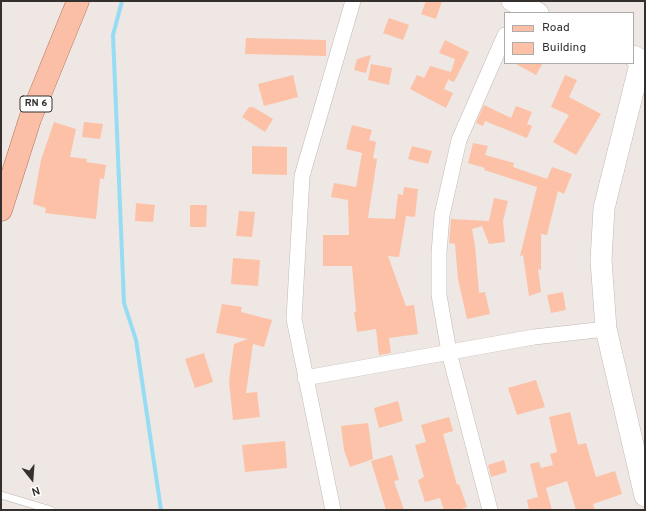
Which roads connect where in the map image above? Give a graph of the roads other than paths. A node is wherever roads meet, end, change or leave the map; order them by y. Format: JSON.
{"nodes":[{"id":1,"x":78,"y":1,"type":"edge"},
{"id":2,"x":353,"y":1,"type":"edge"},
{"id":3,"x":515,"y":6,"type":"edge"},
{"id":4,"x":535,"y":12,"type":"edge"},
{"id":5,"x":504,"y":37,"type":"edge"},
{"id":6,"x":640,"y":59,"type":"edge"},
{"id":7,"x":1,"y":210,"type":"edge"},
{"id":8,"x":606,"y":329,"type":"junction"},
{"id":9,"x":449,"y":352,"type":"junction"},
{"id":10,"x":305,"y":378,"type":"junction"},
{"id":11,"x":1,"y":495,"type":"edge"},
{"id":12,"x":645,"y":496,"type":"edge"},
{"id":13,"x":51,"y":510,"type":"edge"},
{"id":14,"x":334,"y":510,"type":"edge"},
{"id":15,"x":490,"y":510,"type":"edge"}],
"edges":[{"from":1,"to":7,"type":"main road","number":"RN 6"},
{"from":2,"to":10,"type":"street"},
{"from":3,"to":4,"type":"street"},
{"from":5,"to":9,"type":"street"},
{"from":6,"to":8,"type":"street"},
{"from":8,"to":9,"type":"street"},
{"from":8,"to":12,"type":"street"},
{"from":9,"to":10,"type":"street"},
{"from":9,"to":15,"type":"street"},
{"from":10,"to":14,"type":"street"},
{"from":11,"to":13,"type":"lane"}]}
